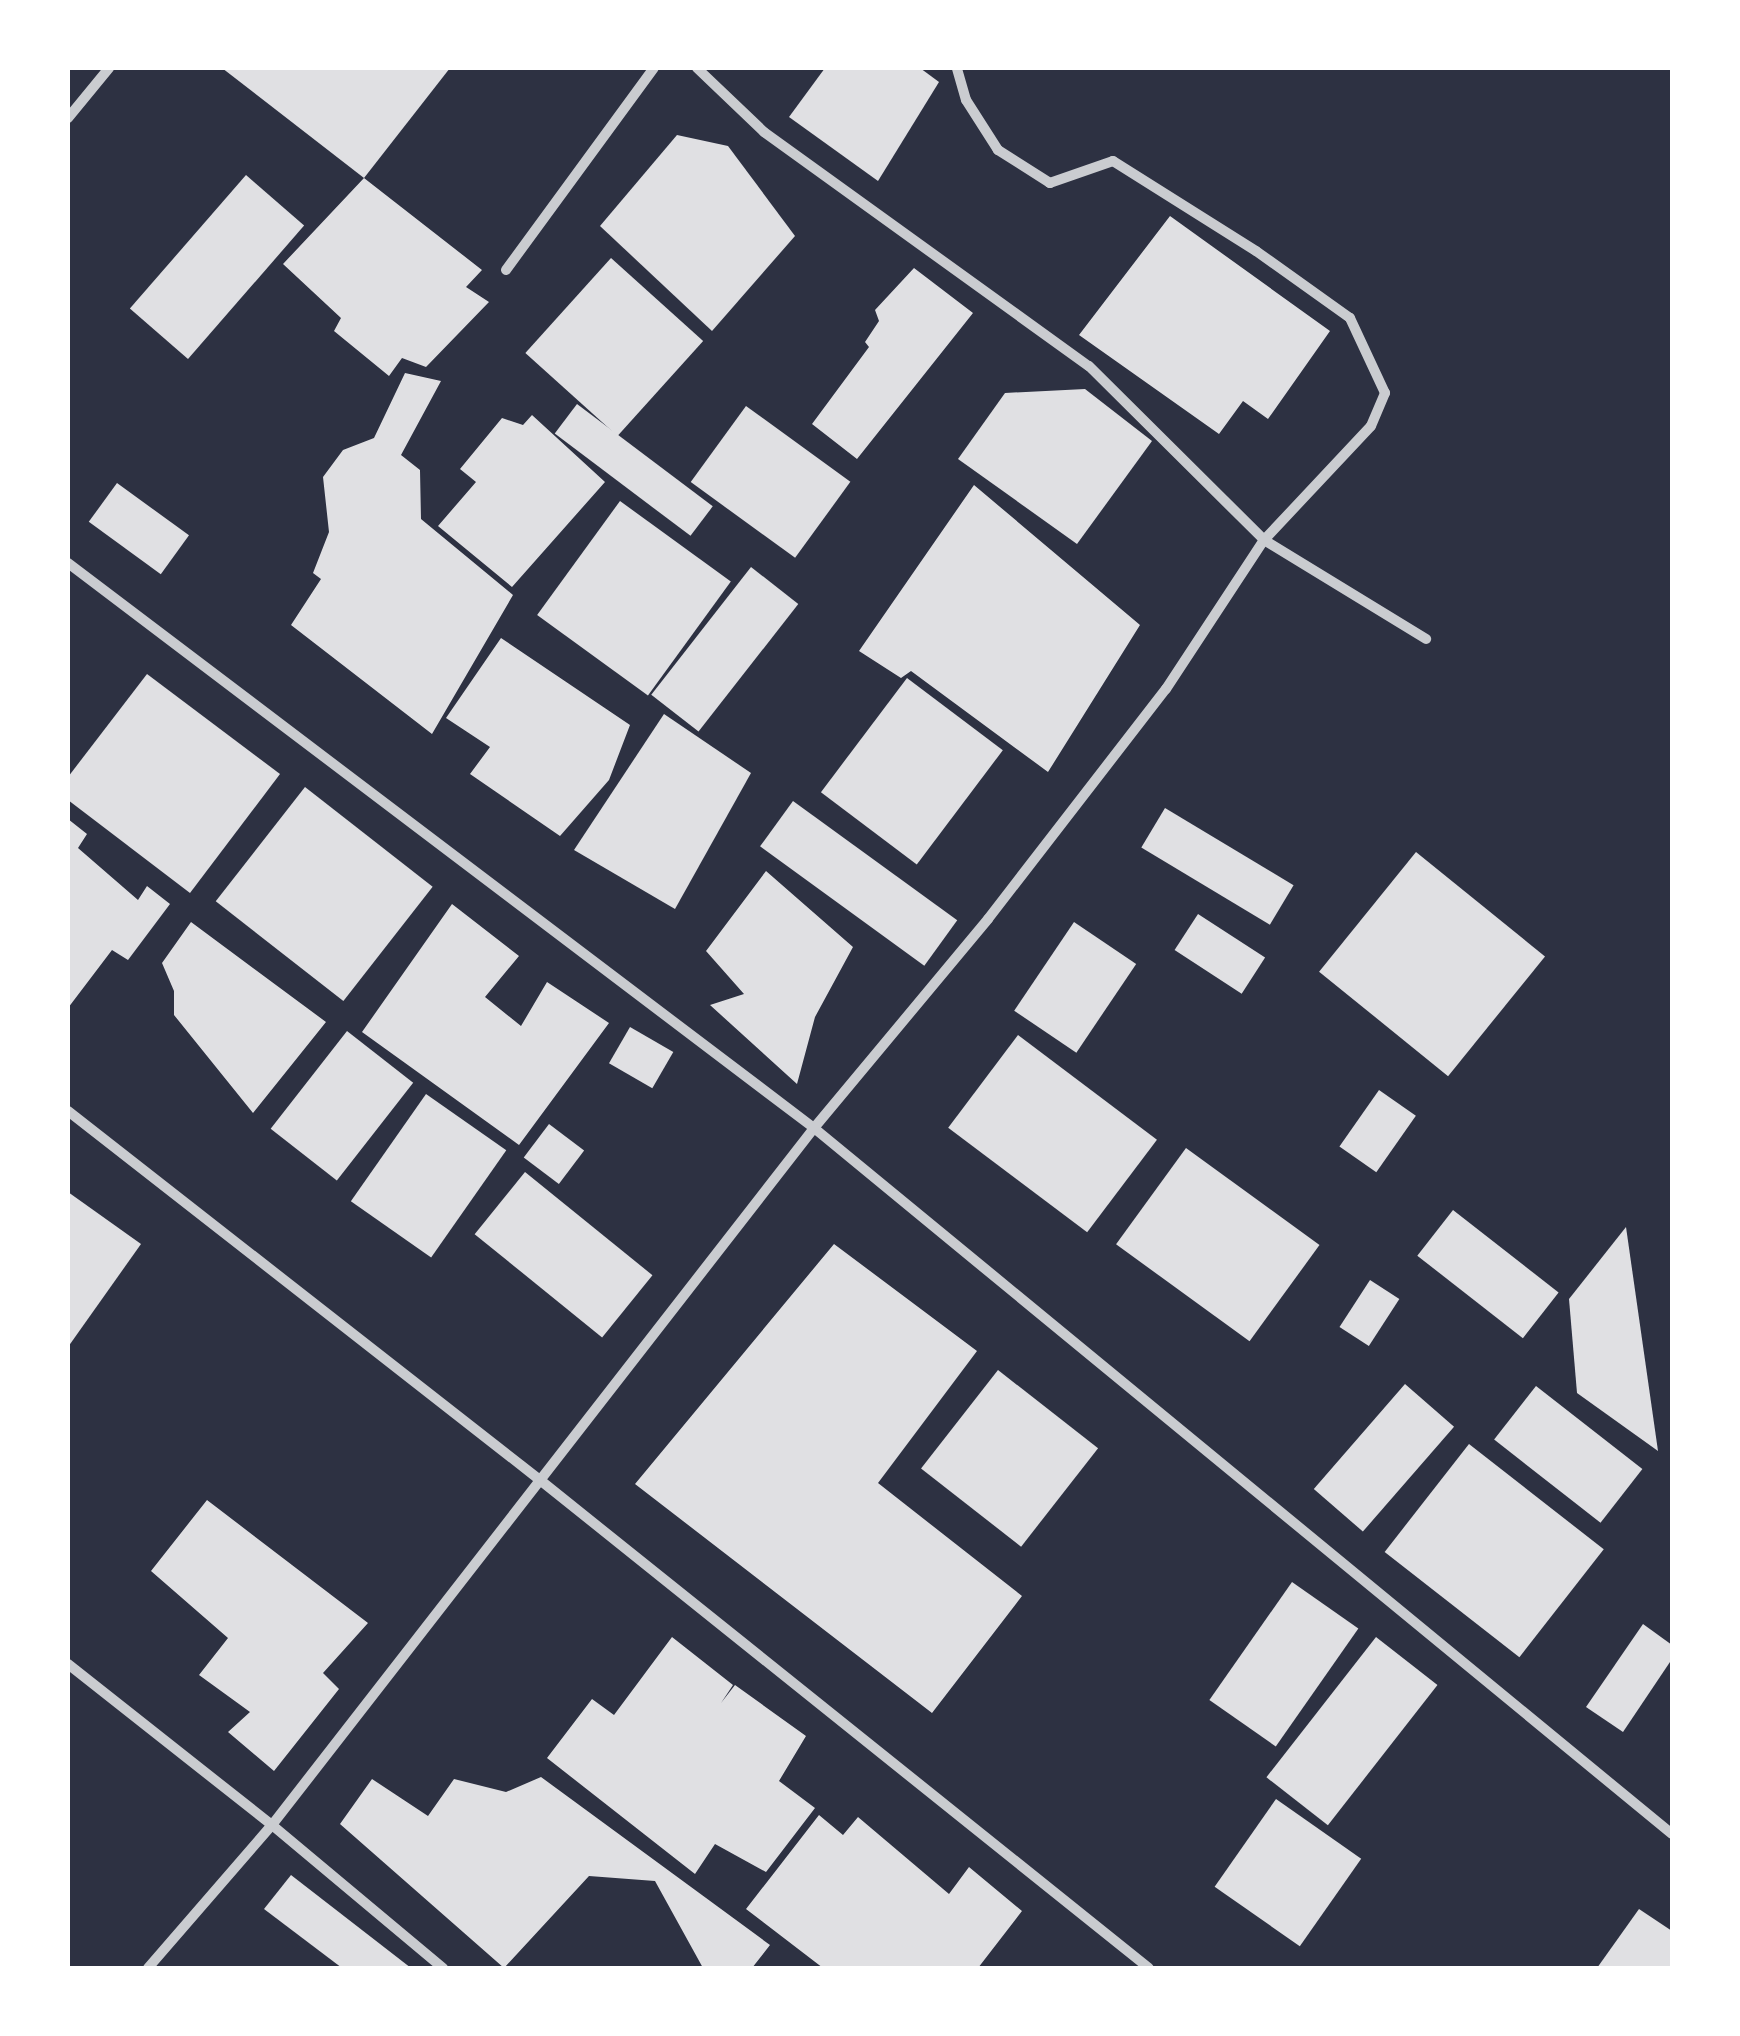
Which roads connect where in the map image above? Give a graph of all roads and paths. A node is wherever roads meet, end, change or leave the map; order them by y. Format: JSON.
{"nodes":[{"id":1,"x":109,"y":68,"type":"edge"},
{"id":2,"x":654,"y":68,"type":"edge"},
{"id":3,"x":697,"y":68,"type":"edge"},
{"id":4,"x":958,"y":68,"type":"edge"},
{"id":5,"x":68,"y":118,"type":"edge"},
{"id":6,"x":506,"y":270,"type":"dead end"},
{"id":7,"x":1264,"y":540,"type":"junction"},
{"id":8,"x":68,"y":563,"type":"edge"},
{"id":9,"x":1426,"y":640,"type":"dead end"},
{"id":10,"x":68,"y":1112,"type":"edge"},
{"id":11,"x":814,"y":1128,"type":"junction"},
{"id":12,"x":540,"y":1480,"type":"junction"},
{"id":13,"x":68,"y":1664,"type":"edge"},
{"id":14,"x":272,"y":1825,"type":"junction"},
{"id":15,"x":1672,"y":1834,"type":"edge"},
{"id":16,"x":148,"y":1968,"type":"edge"},
{"id":17,"x":443,"y":1968,"type":"edge"},
{"id":18,"x":1149,"y":1968,"type":"edge"}],
"edges":[{"from":1,"to":5,"type":"street"},
{"from":2,"to":6,"type":"street"},
{"from":3,"to":7,"type":"street"},
{"from":4,"to":7,"type":"street"},
{"from":7,"to":9,"type":"street"},
{"from":7,"to":11,"type":"street"},
{"from":8,"to":11,"type":"street"},
{"from":10,"to":12,"type":"street"},
{"from":11,"to":12,"type":"street"},
{"from":11,"to":15,"type":"street"},
{"from":12,"to":14,"type":"street"},
{"from":12,"to":18,"type":"street"},
{"from":13,"to":14,"type":"street"},
{"from":14,"to":16,"type":"street"},
{"from":14,"to":17,"type":"street"}]}
